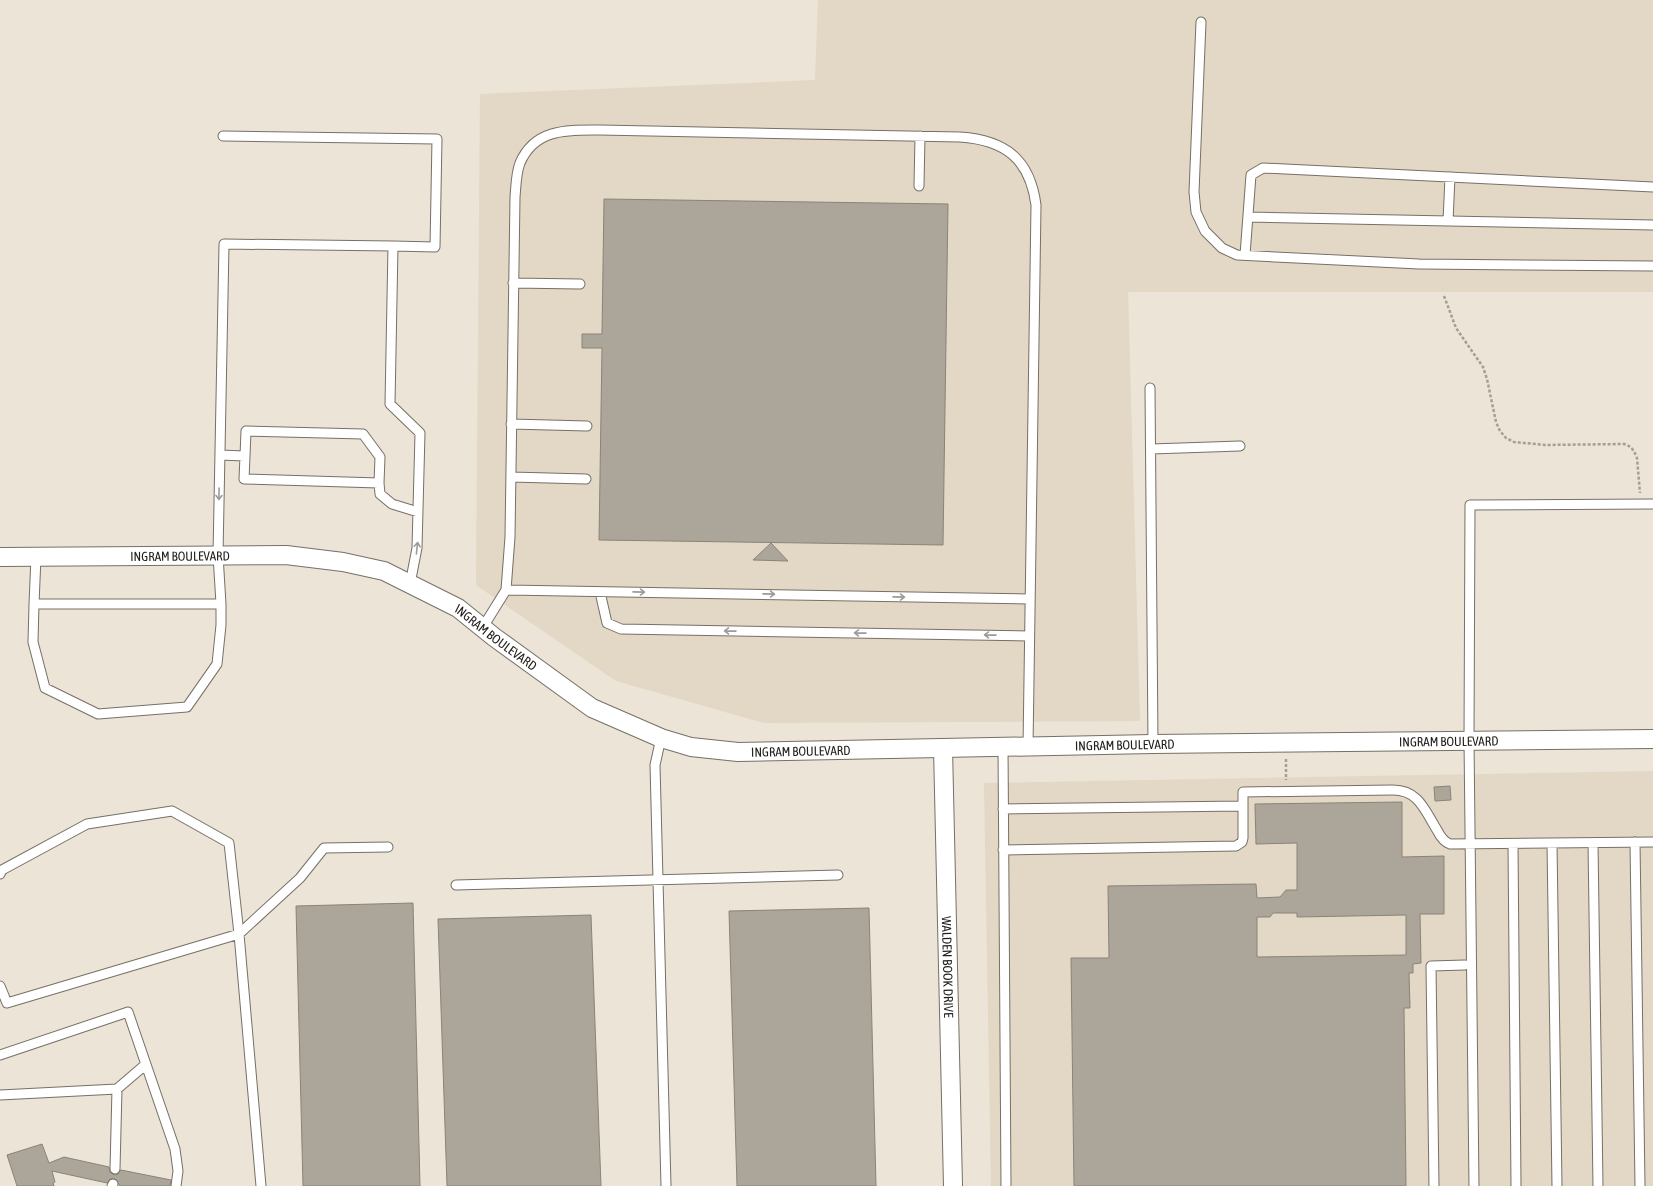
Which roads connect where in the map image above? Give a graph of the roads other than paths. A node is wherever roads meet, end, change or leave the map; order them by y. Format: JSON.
{"nodes":[{"id":1,"x":1201,"y":22,"type":"dead end"},
{"id":2,"x":223,"y":136,"type":"dead end"},
{"id":3,"x":920,"y":136,"type":"junction"},
{"id":4,"x":1450,"y":177,"type":"junction"},
{"id":5,"x":919,"y":186,"type":"dead end"},
{"id":6,"x":1653,"y":186,"type":"edge"},
{"id":7,"x":1248,"y":217,"type":"junction"},
{"id":8,"x":1448,"y":221,"type":"junction"},
{"id":9,"x":1653,"y":225,"type":"edge"},
{"id":10,"x":393,"y":246,"type":"junction"},
{"id":11,"x":1245,"y":255,"type":"junction"},
{"id":12,"x":1653,"y":266,"type":"edge"},
{"id":13,"x":513,"y":283,"type":"junction"},
{"id":14,"x":580,"y":284,"type":"dead end"},
{"id":15,"x":1150,"y":388,"type":"dead end"},
{"id":16,"x":511,"y":424,"type":"junction"},
{"id":17,"x":587,"y":426,"type":"dead end"},
{"id":18,"x":1240,"y":446,"type":"dead end"},
{"id":19,"x":1151,"y":449,"type":"junction"},
{"id":20,"x":220,"y":455,"type":"junction"},
{"id":21,"x":245,"y":456,"type":"junction"},
{"id":22,"x":511,"y":477,"type":"junction"},
{"id":23,"x":586,"y":479,"type":"dead end"},
{"id":24,"x":378,"y":483,"type":"junction"},
{"id":25,"x":1653,"y":504,"type":"edge"},
{"id":26,"x":418,"y":512,"type":"junction"},
{"id":27,"x":218,"y":555,"type":"junction"},
{"id":28,"x":0,"y":557,"type":"edge"},
{"id":29,"x":36,"y":557,"type":"junction"},
{"id":30,"x":410,"y":584,"type":"junction"},
{"id":31,"x":506,"y":590,"type":"junction"},
{"id":32,"x":600,"y":592,"type":"junction"},
{"id":33,"x":1030,"y":599,"type":"junction"},
{"id":34,"x":34,"y":604,"type":"junction"},
{"id":35,"x":221,"y":604,"type":"junction"},
{"id":36,"x":483,"y":628,"type":"junction"},
{"id":37,"x":1029,"y":636,"type":"junction"},
{"id":38,"x":661,"y":738,"type":"junction"},
{"id":39,"x":1653,"y":739,"type":"edge"},
{"id":40,"x":1469,"y":740,"type":"junction"},
{"id":41,"x":1153,"y":744,"type":"junction"},
{"id":42,"x":1003,"y":747,"type":"junction"},
{"id":43,"x":1028,"y":747,"type":"junction"},
{"id":44,"x":943,"y":748,"type":"junction"},
{"id":45,"x":1243,"y":806,"type":"junction"},
{"id":46,"x":1003,"y":808,"type":"junction"},
{"id":47,"x":1635,"y":842,"type":"junction"},
{"id":48,"x":1653,"y":842,"type":"edge"},
{"id":49,"x":1593,"y":843,"type":"junction"},
{"id":50,"x":1513,"y":844,"type":"junction"},
{"id":51,"x":1552,"y":844,"type":"junction"},
{"id":52,"x":1471,"y":845,"type":"junction"},
{"id":53,"x":388,"y":847,"type":"dead end"},
{"id":54,"x":1003,"y":850,"type":"junction"},
{"id":55,"x":0,"y":874,"type":"edge"},
{"id":56,"x":838,"y":875,"type":"dead end"},
{"id":57,"x":657,"y":879,"type":"junction"},
{"id":58,"x":456,"y":885,"type":"dead end"},
{"id":59,"x":239,"y":934,"type":"junction"},
{"id":60,"x":1465,"y":965,"type":"dead end"},
{"id":61,"x":0,"y":986,"type":"edge"},
{"id":62,"x":0,"y":1055,"type":"edge"},
{"id":63,"x":145,"y":1065,"type":"junction"},
{"id":64,"x":117,"y":1089,"type":"junction"},
{"id":65,"x":0,"y":1095,"type":"edge"},
{"id":66,"x":115,"y":1169,"type":"dead end"},
{"id":67,"x":176,"y":1186,"type":"edge"},
{"id":68,"x":261,"y":1186,"type":"edge"},
{"id":69,"x":666,"y":1186,"type":"edge"},
{"id":70,"x":953,"y":1186,"type":"edge"},
{"id":71,"x":1006,"y":1186,"type":"edge"},
{"id":72,"x":1434,"y":1186,"type":"edge"},
{"id":73,"x":1474,"y":1186,"type":"edge"},
{"id":74,"x":1516,"y":1186,"type":"edge"},
{"id":75,"x":1557,"y":1186,"type":"edge"},
{"id":76,"x":1598,"y":1186,"type":"edge"},
{"id":77,"x":1640,"y":1186,"type":"edge"}],
"edges":[{"from":1,"to":11,"type":"lane"},
{"from":2,"to":10,"type":"lane"},
{"from":3,"to":5,"type":"lane"},
{"from":3,"to":13,"type":"lane"},
{"from":3,"to":33,"type":"lane"},
{"from":4,"to":6,"type":"lane"},
{"from":4,"to":7,"type":"lane"},
{"from":4,"to":8,"type":"lane"},
{"from":7,"to":8,"type":"lane"},
{"from":7,"to":11,"type":"lane"},
{"from":8,"to":9,"type":"lane"},
{"from":10,"to":20,"type":"lane"},
{"from":10,"to":26,"type":"lane"},
{"from":11,"to":12,"type":"lane"},
{"from":13,"to":14,"type":"lane"},
{"from":13,"to":16,"type":"lane"},
{"from":15,"to":19,"type":"lane"},
{"from":16,"to":17,"type":"lane"},
{"from":16,"to":22,"type":"lane"},
{"from":18,"to":19,"type":"lane"},
{"from":19,"to":41,"type":"lane"},
{"from":20,"to":21,"type":"lane"},
{"from":20,"to":27,"type":"lane","one_way":true},
{"from":21,"to":24,"type":"lane"},
{"from":21,"to":24,"type":"lane"},
{"from":22,"to":23,"type":"lane"},
{"from":22,"to":31,"type":"lane"},
{"from":24,"to":26,"type":"lane"},
{"from":25,"to":40,"type":"lane"},
{"from":30,"to":26,"type":"lane","one_way":true},
{"from":27,"to":29,"type":"street","name":"INGRAM BOULEVARD"},
{"from":27,"to":30,"type":"street","name":"INGRAM BOULEVARD"},
{"from":27,"to":35,"type":"lane"},
{"from":28,"to":29,"type":"street","name":"INGRAM BOULEVARD"},
{"from":29,"to":34,"type":"lane"},
{"from":30,"to":36,"type":"street","name":"INGRAM BOULEVARD"},
{"from":31,"to":32,"type":"lane"},
{"from":31,"to":36,"type":"lane"},
{"from":32,"to":33,"type":"lane","one_way":true},
{"from":37,"to":32,"type":"lane","one_way":true},
{"from":33,"to":37,"type":"lane"},
{"from":34,"to":35,"type":"lane"},
{"from":34,"to":35,"type":"lane"},
{"from":36,"to":38,"type":"street","name":"INGRAM BOULEVARD"},
{"from":37,"to":43,"type":"lane"},
{"from":38,"to":44,"type":"street","name":"INGRAM BOULEVARD"},
{"from":38,"to":57,"type":"lane"},
{"from":39,"to":40,"type":"street","name":"INGRAM BOULEVARD"},
{"from":40,"to":41,"type":"street","name":"INGRAM BOULEVARD"},
{"from":40,"to":52,"type":"lane"},
{"from":41,"to":43,"type":"street","name":"INGRAM BOULEVARD"},
{"from":42,"to":43,"type":"street","name":"INGRAM BOULEVARD"},
{"from":42,"to":44,"type":"street","name":"INGRAM BOULEVARD"},
{"from":42,"to":46,"type":"lane"},
{"from":44,"to":70,"type":"street","name":"WALDEN BOOK DRIVE"},
{"from":45,"to":46,"type":"lane"},
{"from":45,"to":52,"type":"lane"},
{"from":45,"to":54,"type":"lane"},
{"from":46,"to":54,"type":"lane"},
{"from":47,"to":48,"type":"lane"},
{"from":47,"to":49,"type":"lane"},
{"from":47,"to":77,"type":"lane"},
{"from":49,"to":51,"type":"lane"},
{"from":49,"to":76,"type":"lane"},
{"from":50,"to":51,"type":"lane"},
{"from":50,"to":52,"type":"lane"},
{"from":50,"to":74,"type":"lane"},
{"from":51,"to":75,"type":"lane"},
{"from":52,"to":73,"type":"lane"},
{"from":53,"to":59,"type":"lane"},
{"from":54,"to":71,"type":"lane"},
{"from":55,"to":59,"type":"lane"},
{"from":56,"to":57,"type":"lane"},
{"from":57,"to":58,"type":"lane"},
{"from":57,"to":69,"type":"lane"},
{"from":59,"to":61,"type":"lane"},
{"from":59,"to":68,"type":"lane"},
{"from":60,"to":72,"type":"lane"},
{"from":62,"to":63,"type":"lane"},
{"from":63,"to":64,"type":"lane"},
{"from":63,"to":67,"type":"lane"},
{"from":64,"to":65,"type":"lane"},
{"from":64,"to":66,"type":"lane"}]}
